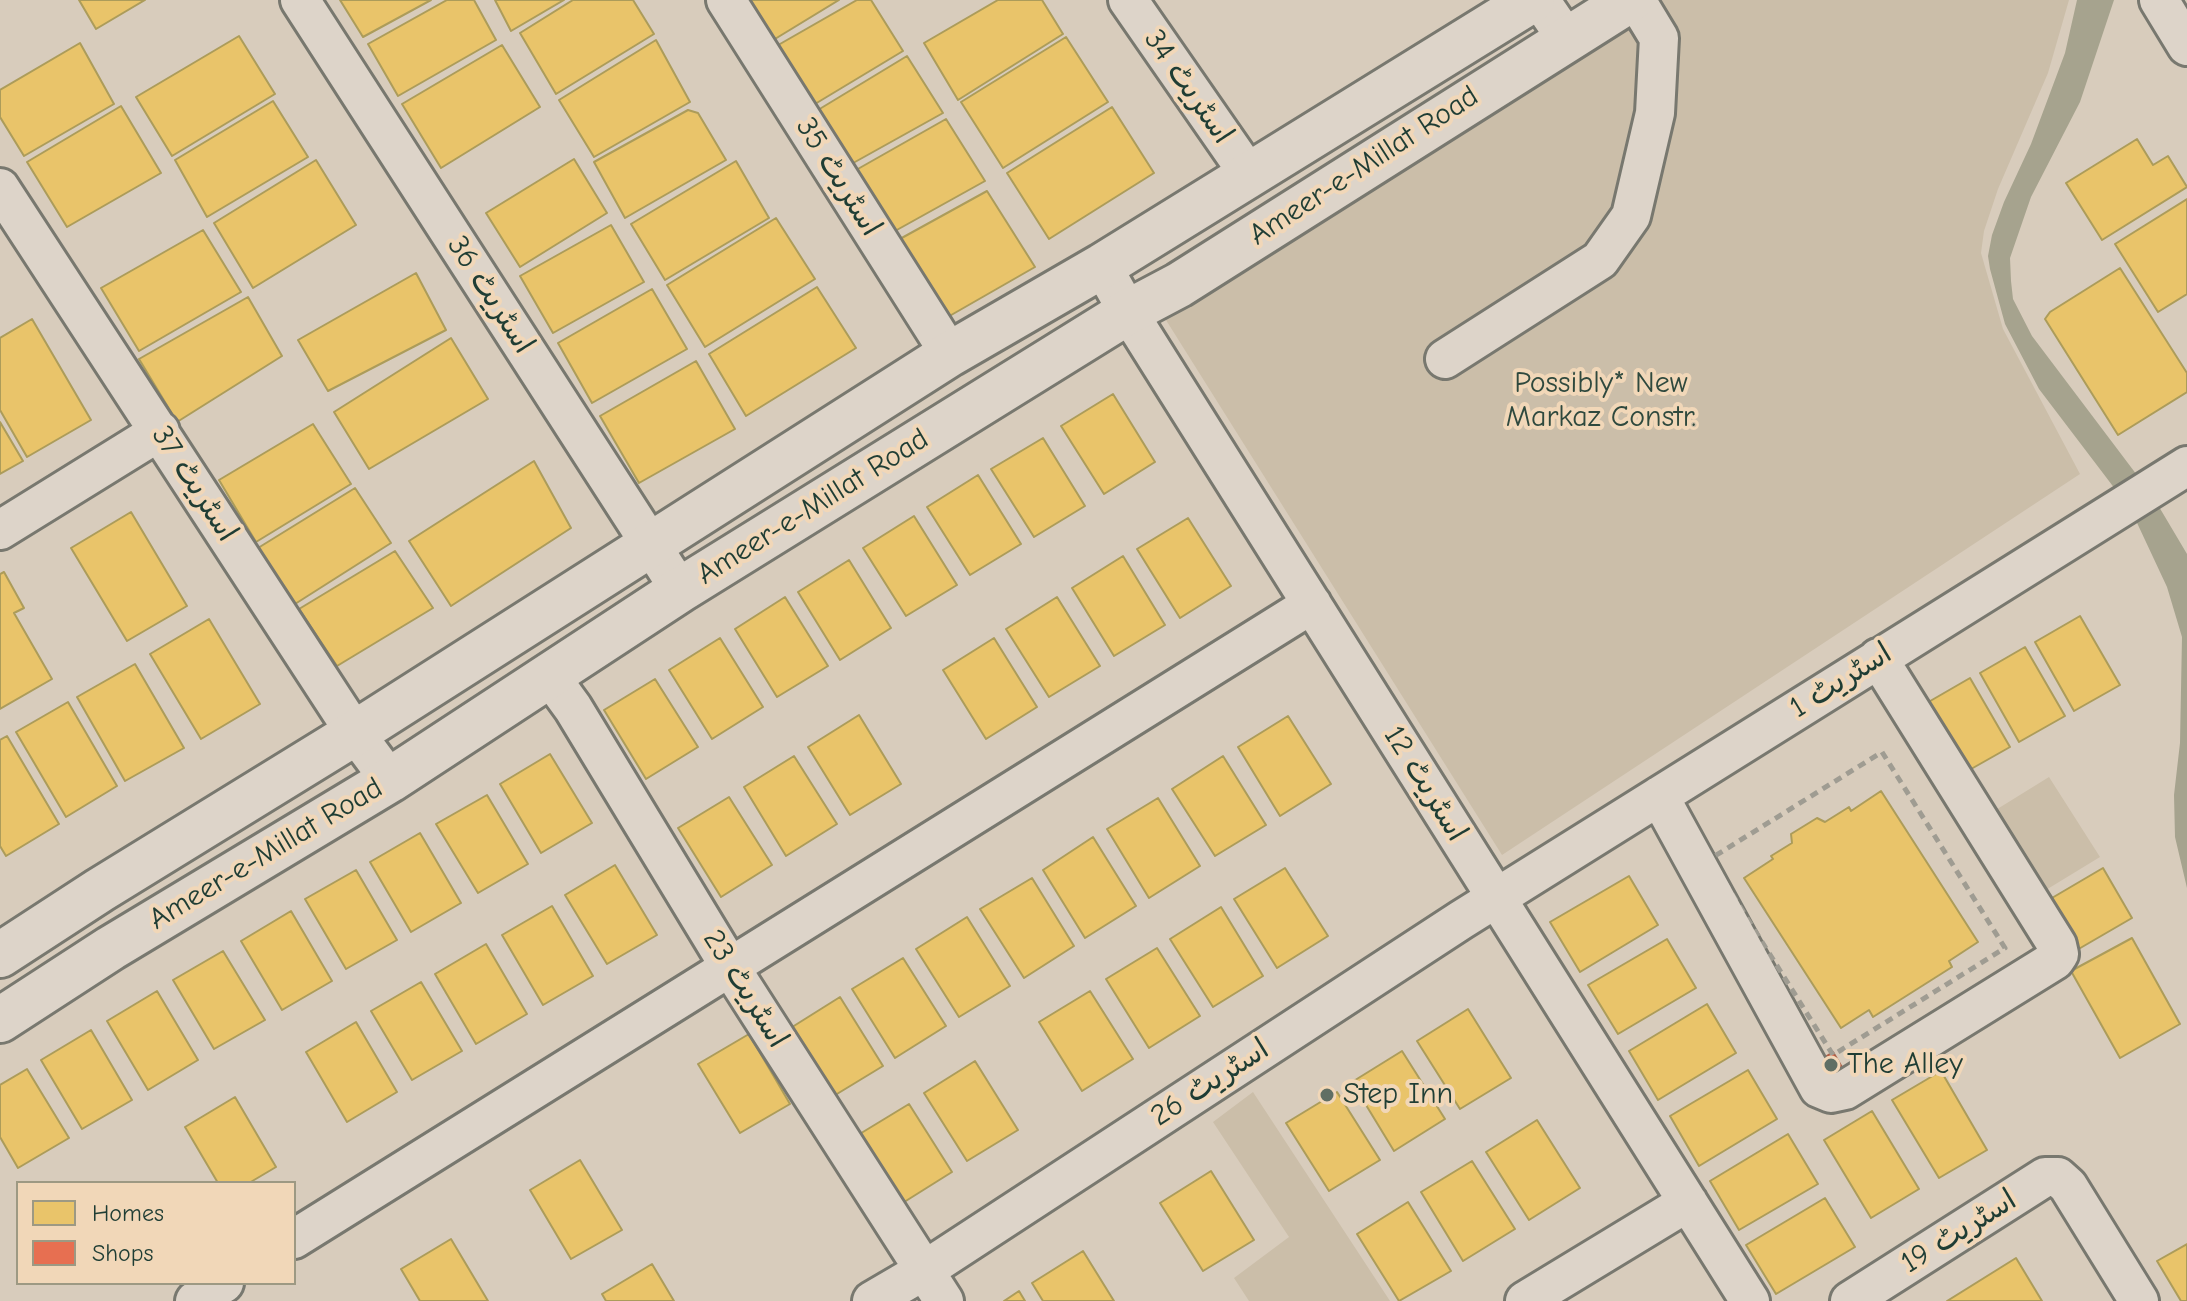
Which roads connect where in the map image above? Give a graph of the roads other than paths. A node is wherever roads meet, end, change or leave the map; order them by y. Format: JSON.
{"nodes":[{"id":1,"x":300,"y":0,"type":"edge"},
{"id":2,"x":726,"y":0,"type":"edge"},
{"id":3,"x":1128,"y":0,"type":"edge"},
{"id":4,"x":1532,"y":0,"type":"edge"},
{"id":5,"x":1540,"y":0,"type":"edge"},
{"id":6,"x":1630,"y":0,"type":"edge"},
{"id":7,"x":1636,"y":0,"type":"edge"},
{"id":8,"x":2159,"y":0,"type":"edge"},
{"id":9,"x":1566,"y":38,"type":"junction"},
{"id":10,"x":2187,"y":46,"type":"edge"},
{"id":11,"x":1248,"y":173,"type":"junction"},
{"id":12,"x":0,"y":188,"type":"edge"},
{"id":13,"x":1102,"y":266,"type":"junction"},
{"id":14,"x":1128,"y":312,"type":"junction"},
{"id":15,"x":950,"y":354,"type":"junction"},
{"id":16,"x":1445,"y":359,"type":"dead end"},
{"id":17,"x":160,"y":431,"type":"junction"},
{"id":18,"x":2173,"y":476,"type":"edge"},
{"id":19,"x":0,"y":530,"type":"edge"},
{"id":20,"x":651,"y":544,"type":"junction"},
{"id":21,"x":680,"y":590,"type":"junction"},
{"id":22,"x":1312,"y":604,"type":"junction"},
{"id":23,"x":1878,"y":658,"type":"junction"},
{"id":24,"x":549,"y":675,"type":"junction"},
{"id":25,"x":355,"y":733,"type":"junction"},
{"id":26,"x":390,"y":780,"type":"junction"},
{"id":27,"x":1659,"y":796,"type":"junction"},
{"id":28,"x":1497,"y":898,"type":"junction"},
{"id":29,"x":0,"y":955,"type":"edge"},
{"id":30,"x":730,"y":967,"type":"junction"},
{"id":31,"x":0,"y":1020,"type":"edge"},
{"id":32,"x":1688,"y":1202,"type":"junction"},
{"id":33,"x":296,"y":1238,"type":"edge"},
{"id":34,"x":221,"y":1285,"type":"edge"},
{"id":35,"x":935,"y":1286,"type":"edge"},
{"id":36,"x":195,"y":1301,"type":"edge"},
{"id":37,"x":872,"y":1301,"type":"edge"},
{"id":38,"x":1525,"y":1301,"type":"edge"},
{"id":39,"x":1750,"y":1301,"type":"edge"},
{"id":40,"x":1850,"y":1301,"type":"edge"},
{"id":41,"x":2139,"y":1301,"type":"edge"}],
"edges":[{"from":1,"to":20,"type":"street","name":"اسٹریٹ 36"},
{"from":2,"to":15,"type":"street","name":"اسٹریٹ 35"},
{"from":3,"to":11,"type":"street","name":"اسٹریٹ 34"},
{"from":4,"to":11,"type":"main road","name":"Ameer-e-Millat Road"},
{"from":5,"to":9,"type":"street"},
{"from":6,"to":9,"type":"main road","name":"Ameer-e-Millat Road"},
{"from":7,"to":16,"type":"street"},
{"from":8,"to":10,"type":"street"},
{"from":9,"to":14,"type":"main road","name":"Ameer-e-Millat Road"},
{"from":11,"to":13,"type":"main road","name":"Ameer-e-Millat Road"},
{"from":12,"to":17,"type":"street","name":"اسٹریٹ 37"},
{"from":13,"to":14,"type":"street","name":"اسٹریٹ 12"},
{"from":13,"to":15,"type":"main road","name":"Ameer-e-Millat Road"},
{"from":14,"to":21,"type":"main road","name":"Ameer-e-Millat Road"},
{"from":14,"to":22,"type":"street","name":"اسٹریٹ 12"},
{"from":15,"to":20,"type":"main road","name":"Ameer-e-Millat Road"},
{"from":17,"to":19,"type":"street"},
{"from":17,"to":25,"type":"street","name":"اسٹریٹ 37"},
{"from":18,"to":23,"type":"street","name":"اسٹریٹ 1"},
{"from":20,"to":21,"type":"street","name":"اسٹریٹ 36"},
{"from":20,"to":25,"type":"main road","name":"Ameer-e-Millat Road"},
{"from":21,"to":24,"type":"main road","name":"Ameer-e-Millat Road"},
{"from":22,"to":28,"type":"street","name":"اسٹریٹ 12"},
{"from":22,"to":30,"type":"street"},
{"from":23,"to":27,"type":"street","name":"اسٹریٹ 1"},
{"from":23,"to":27,"type":"street"},
{"from":24,"to":26,"type":"main road","name":"Ameer-e-Millat Road"},
{"from":24,"to":30,"type":"street","name":"اسٹریٹ 23"},
{"from":25,"to":26,"type":"street","name":"اسٹریٹ 37"},
{"from":25,"to":29,"type":"main road","name":"Ameer-e-Millat Road"},
{"from":26,"to":31,"type":"main road","name":"Ameer-e-Millat Road"},
{"from":27,"to":28,"type":"street","name":"اسٹریٹ 1"},
{"from":28,"to":32,"type":"street","name":"اسٹریٹ 12"},
{"from":28,"to":35,"type":"street","name":"اسٹریٹ 26"},
{"from":30,"to":33,"type":"street"},
{"from":30,"to":35,"type":"street","name":"اسٹریٹ 23"},
{"from":32,"to":38,"type":"street"},
{"from":32,"to":39,"type":"street","name":"اسٹریٹ 12"},
{"from":34,"to":36,"type":"street"},
{"from":35,"to":37,"type":"street"},
{"from":40,"to":41,"type":"street","name":"اسٹریٹ 19"}]}
